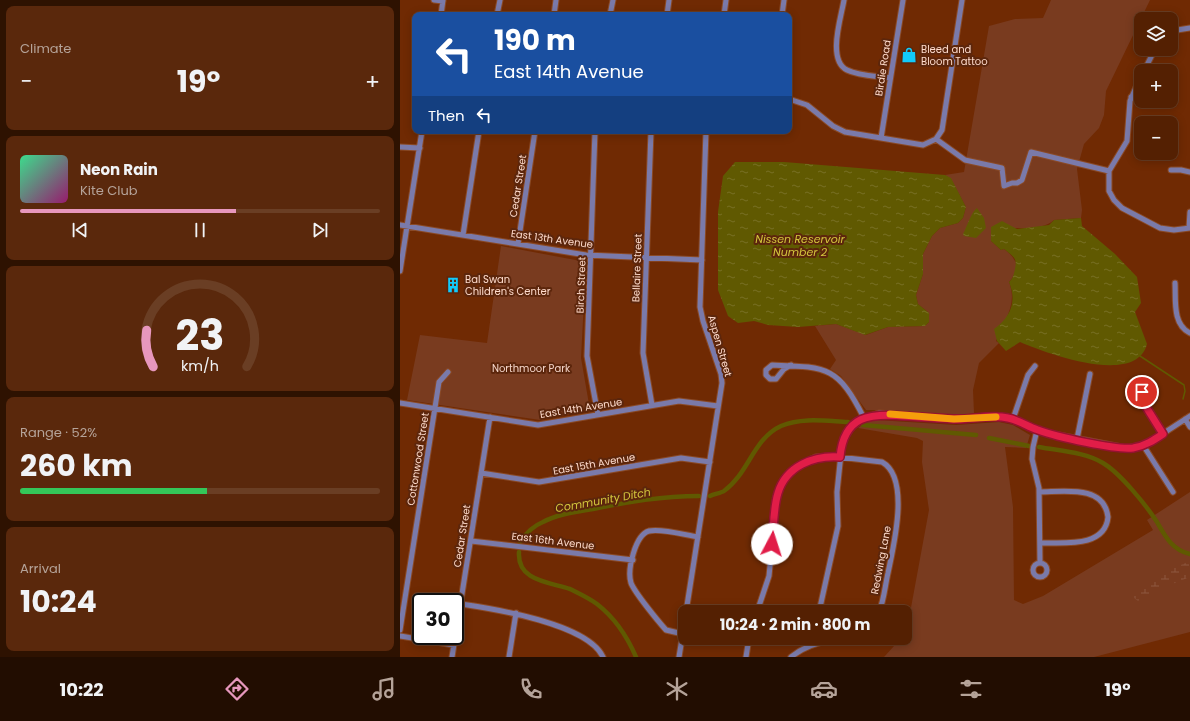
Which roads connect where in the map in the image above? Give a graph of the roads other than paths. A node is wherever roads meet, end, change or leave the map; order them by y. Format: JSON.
{"nodes":[{"id":1,"x":434,"y":0,"type":"edge"},
{"id":2,"x":500,"y":0,"type":"edge"},
{"id":3,"x":556,"y":0,"type":"edge"},
{"id":4,"x":613,"y":0,"type":"edge"},
{"id":5,"x":669,"y":0,"type":"edge"},
{"id":6,"x":726,"y":0,"type":"edge"},
{"id":7,"x":784,"y":0,"type":"edge"},
{"id":8,"x":844,"y":0,"type":"edge"},
{"id":9,"x":903,"y":0,"type":"edge"},
{"id":10,"x":962,"y":0,"type":"edge"},
{"id":11,"x":443,"y":1,"type":"edge"},
{"id":12,"x":441,"y":12,"type":"edge"},
{"id":13,"x":498,"y":12,"type":"edge"},
{"id":14,"x":554,"y":12,"type":"edge"},
{"id":15,"x":611,"y":12,"type":"edge"},
{"id":16,"x":667,"y":12,"type":"edge"},
{"id":17,"x":724,"y":12,"type":"edge"},
{"id":18,"x":782,"y":12,"type":"edge"},
{"id":19,"x":1190,"y":28,"type":"edge"},
{"id":20,"x":1178,"y":30,"type":"edge"},
{"id":21,"x":890,"y":78,"type":"junction"},
{"id":22,"x":1134,"y":91,"type":"edge"},
{"id":23,"x":1131,"y":97,"type":"junction"},
{"id":24,"x":1134,"y":98,"type":"edge"},
{"id":25,"x":792,"y":101,"type":"edge"},
{"id":26,"x":422,"y":134,"type":"edge"},
{"id":27,"x":479,"y":134,"type":"edge"},
{"id":28,"x":535,"y":134,"type":"edge"},
{"id":29,"x":595,"y":134,"type":"edge"},
{"id":30,"x":651,"y":134,"type":"edge"},
{"id":31,"x":706,"y":134,"type":"edge"},
{"id":32,"x":881,"y":138,"type":"junction"},
{"id":33,"x":936,"y":139,"type":"junction"},
{"id":34,"x":400,"y":147,"type":"edge"},
{"id":35,"x":420,"y":148,"type":"junction"},
{"id":36,"x":1171,"y":170,"type":"dead end"},
{"id":37,"x":1109,"y":171,"type":"junction"},
{"id":38,"x":1190,"y":172,"type":"edge"},
{"id":39,"x":1190,"y":212,"type":"edge"},
{"id":40,"x":400,"y":225,"type":"edge"},
{"id":41,"x":407,"y":226,"type":"junction"},
{"id":42,"x":1190,"y":228,"type":"edge"},
{"id":43,"x":463,"y":235,"type":"junction"},
{"id":44,"x":518,"y":244,"type":"junction"},
{"id":45,"x":591,"y":255,"type":"junction"},
{"id":46,"x":646,"y":257,"type":"junction"},
{"id":47,"x":702,"y":260,"type":"junction"},
{"id":48,"x":400,"y":271,"type":"edge"},
{"id":49,"x":1175,"y":283,"type":"dead end"},
{"id":50,"x":1190,"y":332,"type":"edge"},
{"id":51,"x":791,"y":366,"type":"junction"},
{"id":52,"x":1035,"y":366,"type":"dead end"},
{"id":53,"x":448,"y":372,"type":"dead end"},
{"id":54,"x":1090,"y":374,"type":"dead end"},
{"id":55,"x":1146,"y":386,"type":"dead end"},
{"id":56,"x":400,"y":403,"type":"edge"},
{"id":57,"x":652,"y":405,"type":"junction"},
{"id":58,"x":718,"y":406,"type":"junction"},
{"id":59,"x":435,"y":408,"type":"junction"},
{"id":60,"x":598,"y":415,"type":"junction"},
{"id":61,"x":1190,"y":416,"type":"edge"},
{"id":62,"x":490,"y":417,"type":"junction"},
{"id":63,"x":864,"y":418,"type":"junction"},
{"id":64,"x":1013,"y":419,"type":"junction"},
{"id":65,"x":1185,"y":419,"type":"junction"},
{"id":66,"x":1190,"y":427,"type":"edge"},
{"id":67,"x":1037,"y":430,"type":"junction"},
{"id":68,"x":1163,"y":434,"type":"junction"},
{"id":69,"x":1077,"y":439,"type":"junction"},
{"id":70,"x":1143,"y":445,"type":"junction"},
{"id":71,"x":840,"y":457,"type":"junction"},
{"id":72,"x":710,"y":462,"type":"junction"},
{"id":73,"x":481,"y":473,"type":"junction"},
{"id":74,"x":1039,"y":492,"type":"junction"},
{"id":75,"x":1173,"y":492,"type":"dead end"},
{"id":76,"x":698,"y":537,"type":"junction"},
{"id":77,"x":471,"y":541,"type":"junction"},
{"id":78,"x":1040,"y":542,"type":"junction"},
{"id":79,"x":633,"y":560,"type":"junction"},
{"id":80,"x":1040,"y":563,"type":"dead end"},
{"id":81,"x":463,"y":593,"type":"edge"},
{"id":82,"x":464,"y":604,"type":"edge"},
{"id":83,"x":687,"y":605,"type":"edge"},
{"id":84,"x":760,"y":605,"type":"edge"},
{"id":85,"x":821,"y":605,"type":"edge"},
{"id":86,"x":880,"y":605,"type":"edge"},
{"id":87,"x":516,"y":613,"type":"junction"},
{"id":88,"x":400,"y":630,"type":"edge"},
{"id":89,"x":678,"y":633,"type":"edge"},
{"id":90,"x":400,"y":636,"type":"edge"},
{"id":91,"x":412,"y":638,"type":"edge"},
{"id":92,"x":454,"y":645,"type":"edge"},
{"id":93,"x":681,"y":645,"type":"edge"},
{"id":94,"x":748,"y":645,"type":"edge"},
{"id":95,"x":812,"y":645,"type":"edge"},
{"id":96,"x":452,"y":657,"type":"edge"},
{"id":97,"x":509,"y":657,"type":"edge"},
{"id":98,"x":602,"y":657,"type":"edge"},
{"id":99,"x":679,"y":657,"type":"edge"},
{"id":100,"x":746,"y":657,"type":"edge"},
{"id":101,"x":791,"y":657,"type":"edge"}],
"edges":[{"from":1,"to":11,"type":"street"},
{"from":2,"to":13,"type":"street"},
{"from":3,"to":14,"type":"street"},
{"from":4,"to":15,"type":"street"},
{"from":5,"to":16,"type":"street"},
{"from":6,"to":17,"type":"street"},
{"from":7,"to":18,"type":"street"},
{"from":8,"to":21,"type":"street"},
{"from":9,"to":21,"type":"street","name":"Birdie Road"},
{"from":10,"to":33,"type":"street"},
{"from":11,"to":12,"type":"street"},
{"from":19,"to":20,"type":"street"},
{"from":21,"to":32,"type":"street","name":"Birdie Road"},
{"from":22,"to":23,"type":"street"},
{"from":23,"to":24,"type":"street"},
{"from":23,"to":37,"type":"street"},
{"from":25,"to":32,"type":"street"},
{"from":26,"to":35,"type":"street"},
{"from":27,"to":43,"type":"street"},
{"from":28,"to":44,"type":"street","name":"Cedar Street"},
{"from":29,"to":45,"type":"street","name":"Birch Street"},
{"from":30,"to":46,"type":"street","name":"Bellaire Street"},
{"from":31,"to":47,"type":"street","name":"Aspen Street"},
{"from":32,"to":33,"type":"street"},
{"from":33,"to":37,"type":"street"},
{"from":34,"to":35,"type":"street"},
{"from":35,"to":41,"type":"street"},
{"from":36,"to":38,"type":"street"},
{"from":37,"to":42,"type":"street"},
{"from":39,"to":42,"type":"street"},
{"from":40,"to":41,"type":"street","name":"East 13th Avenue"},
{"from":41,"to":43,"type":"street","name":"East 13th Avenue"},
{"from":41,"to":48,"type":"street"},
{"from":43,"to":44,"type":"street","name":"East 13th Avenue"},
{"from":44,"to":45,"type":"street","name":"East 13th Avenue"},
{"from":45,"to":46,"type":"street","name":"East 13th Avenue"},
{"from":45,"to":60,"type":"street","name":"Birch Street"},
{"from":46,"to":47,"type":"street","name":"East 13th Avenue"},
{"from":46,"to":57,"type":"street","name":"Bellaire Street"},
{"from":47,"to":58,"type":"street","name":"Aspen Street"},
{"from":49,"to":50,"type":"street"},
{"from":51,"to":51,"type":"street"},
{"from":51,"to":63,"type":"street"},
{"from":52,"to":64,"type":"street"},
{"from":53,"to":59,"type":"street","name":"Cottonwood Street"},
{"from":54,"to":69,"type":"street"},
{"from":55,"to":68,"type":"street"},
{"from":56,"to":59,"type":"street","name":"East 14th Avenue"},
{"from":57,"to":58,"type":"street","name":"East 14th Avenue"},
{"from":57,"to":60,"type":"street","name":"East 14th Avenue"},
{"from":58,"to":72,"type":"street","name":"Aspen Street"},
{"from":59,"to":62,"type":"street","name":"East 14th Avenue"},
{"from":59,"to":88,"type":"street","name":"Cottonwood Street"},
{"from":60,"to":62,"type":"street","name":"East 14th Avenue"},
{"from":61,"to":65,"type":"street"},
{"from":62,"to":73,"type":"street","name":"Cedar Street"},
{"from":63,"to":64,"type":"street"},
{"from":63,"to":71,"type":"street"},
{"from":64,"to":67,"type":"street"},
{"from":65,"to":66,"type":"street"},
{"from":65,"to":68,"type":"street"},
{"from":67,"to":69,"type":"street"},
{"from":67,"to":74,"type":"street"},
{"from":68,"to":70,"type":"street"},
{"from":69,"to":70,"type":"street"},
{"from":70,"to":75,"type":"street"},
{"from":71,"to":84,"type":"street","name":"Redwing Lane"},
{"from":71,"to":85,"type":"street"},
{"from":71,"to":86,"type":"street","name":"Redwing Lane"},
{"from":72,"to":73,"type":"street","name":"East 15th Avenue"},
{"from":72,"to":76,"type":"street","name":"Aspen Street"},
{"from":73,"to":77,"type":"street","name":"Cedar Street"},
{"from":74,"to":78,"type":"street"},
{"from":74,"to":78,"type":"street"},
{"from":76,"to":79,"type":"street"},
{"from":76,"to":83,"type":"street","name":"Aspen Street"},
{"from":77,"to":79,"type":"street","name":"East 16th Avenue"},
{"from":77,"to":81,"type":"street","name":"Cedar Street"},
{"from":78,"to":80,"type":"street"},
{"from":79,"to":89,"type":"street"},
{"from":82,"to":87,"type":"street"},
{"from":87,"to":97,"type":"street"},
{"from":87,"to":98,"type":"street"},
{"from":90,"to":91,"type":"street"},
{"from":92,"to":96,"type":"street","name":"Cedar Street"},
{"from":93,"to":99,"type":"street"},
{"from":94,"to":100,"type":"street"},
{"from":95,"to":101,"type":"street"}]}
